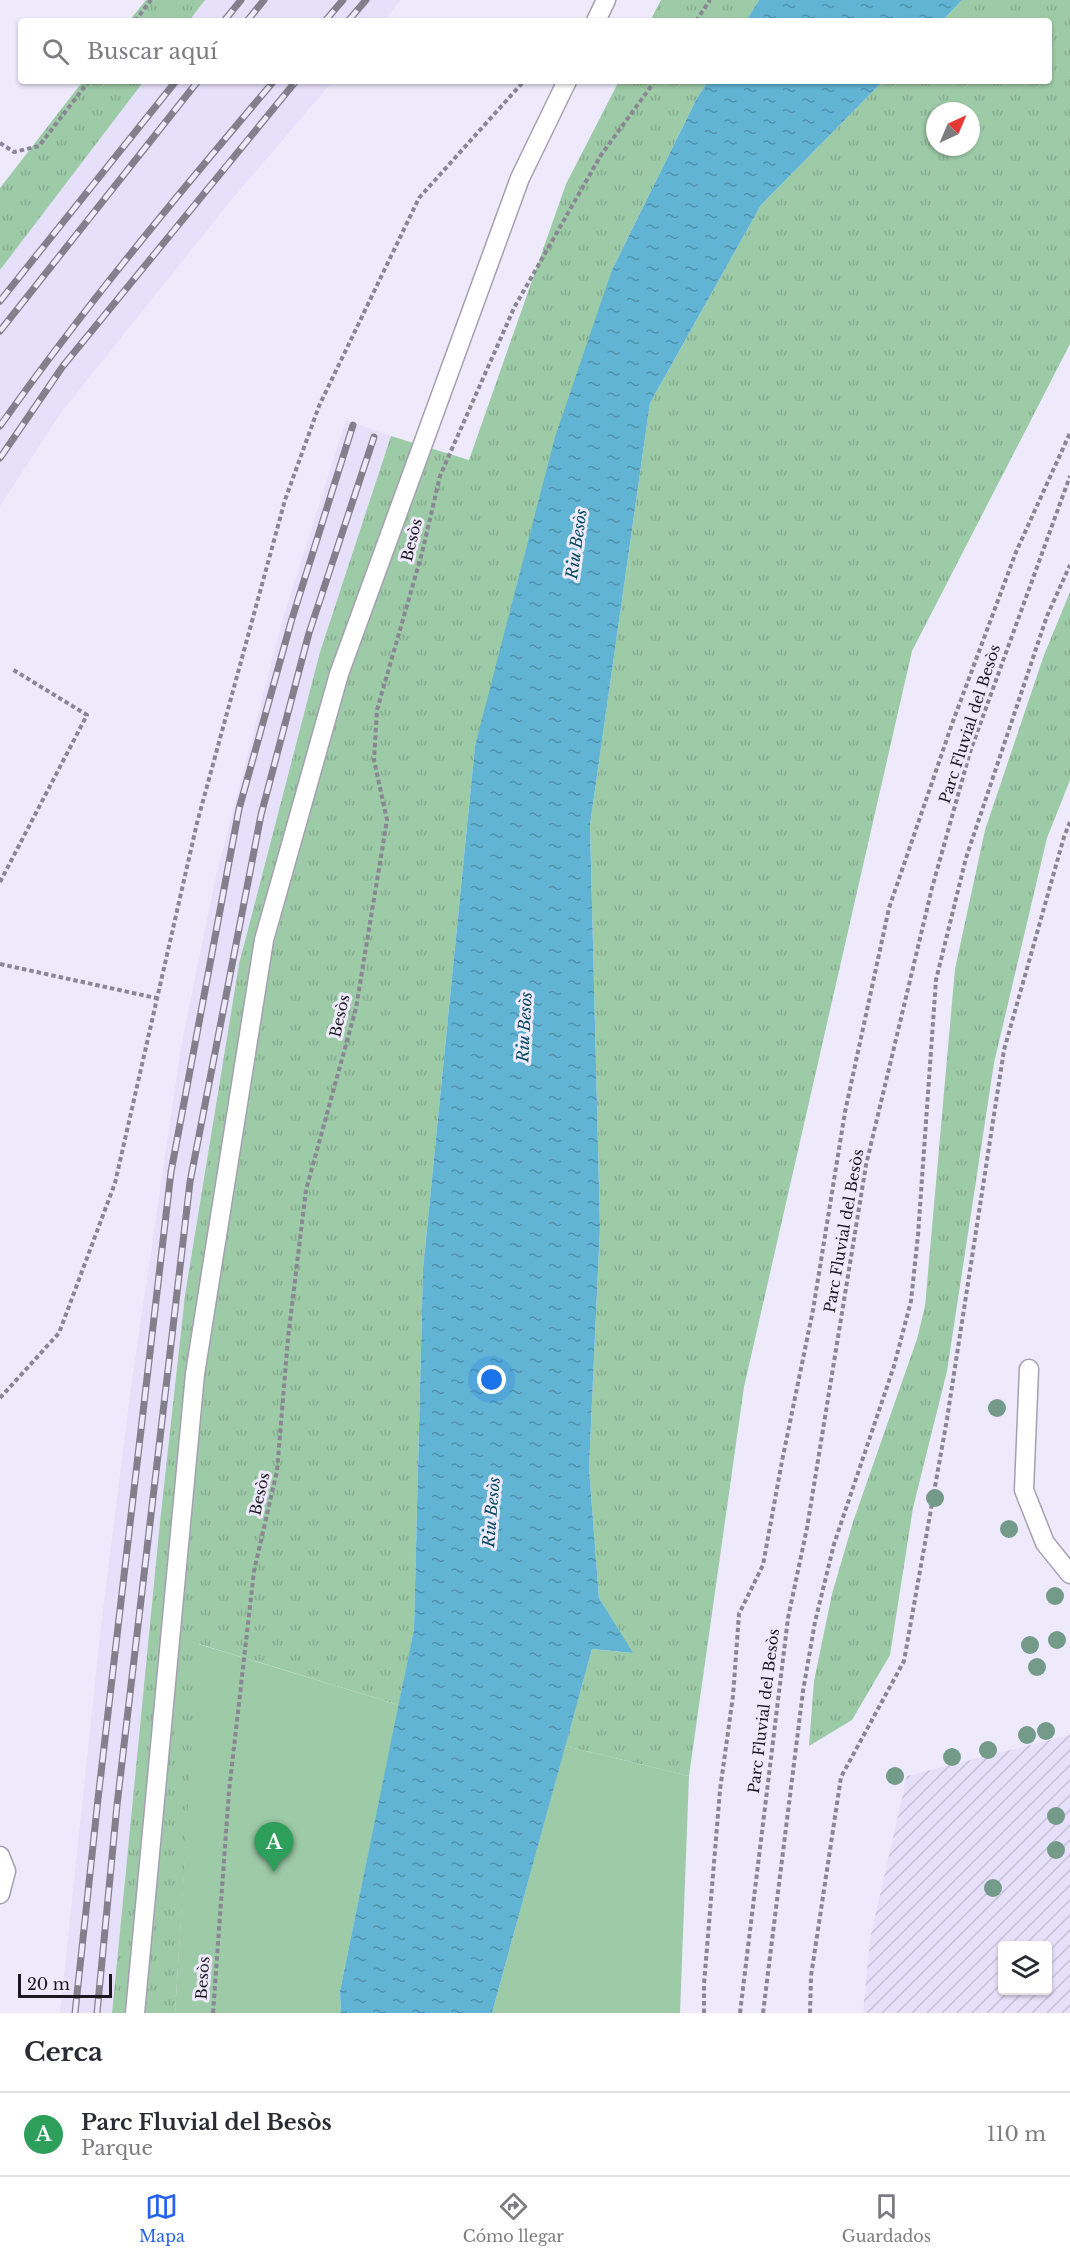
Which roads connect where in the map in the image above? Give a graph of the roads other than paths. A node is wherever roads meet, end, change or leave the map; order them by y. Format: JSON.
{"nodes":[{"id":1,"x":606,"y":0,"type":"edge"},
{"id":2,"x":597,"y":18,"type":"edge"},
{"id":3,"x":566,"y":84,"type":"edge"},
{"id":4,"x":1029,"y":1369,"type":"dead end"},
{"id":5,"x":1070,"y":1574,"type":"edge"},
{"id":6,"x":0,"y":1856,"type":"edge"},
{"id":7,"x":0,"y":1893,"type":"edge"},
{"id":8,"x":135,"y":2013,"type":"edge"}],
"edges":[{"from":1,"to":2,"type":"lane"},
{"from":3,"to":8,"type":"lane"},
{"from":4,"to":5,"type":"lane"},
{"from":6,"to":7,"type":"lane"}]}
